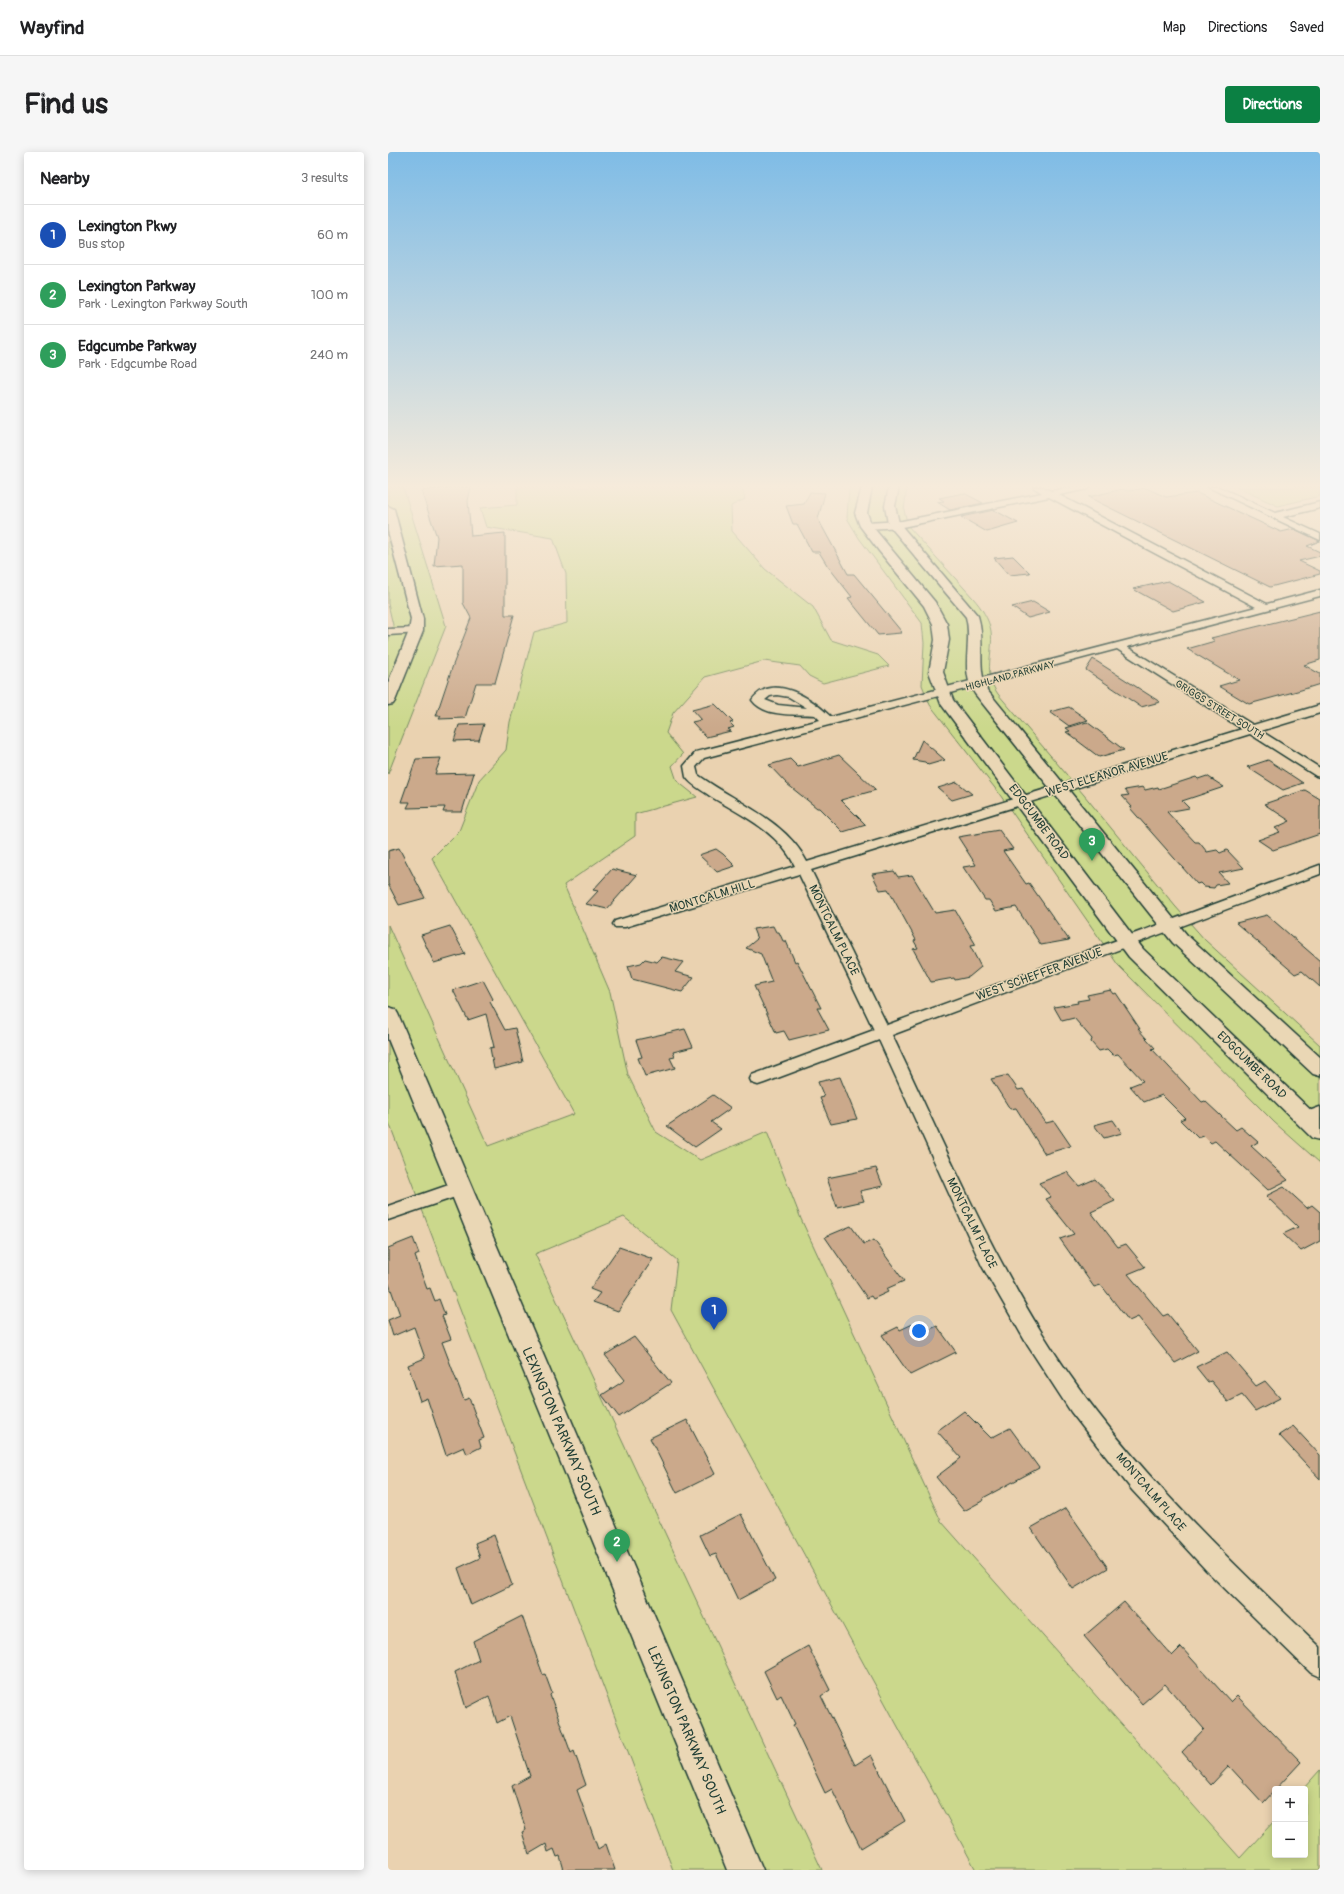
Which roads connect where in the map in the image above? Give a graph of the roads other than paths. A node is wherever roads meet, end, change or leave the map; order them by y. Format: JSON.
{"nodes":[{"id":1,"x":403,"y":567,"type":"edge"},
{"id":2,"x":898,"y":567,"type":"edge"},
{"id":3,"x":931,"y":567,"type":"edge"},
{"id":4,"x":1190,"y":567,"type":"edge"},
{"id":5,"x":1320,"y":593,"type":"edge"},
{"id":6,"x":1265,"y":607,"type":"junction"},
{"id":7,"x":416,"y":631,"type":"junction"},
{"id":8,"x":388,"y":632,"type":"edge"},
{"id":9,"x":1120,"y":646,"type":"junction"},
{"id":10,"x":976,"y":684,"type":"junction"},
{"id":11,"x":943,"y":693,"type":"junction"},
{"id":12,"x":388,"y":701,"type":"edge"},
{"id":13,"x":1320,"y":709,"type":"edge"},
{"id":14,"x":819,"y":712,"type":"dead end"},
{"id":15,"x":828,"y":721,"type":"junction"},
{"id":16,"x":1252,"y":730,"type":"junction"},
{"id":17,"x":700,"y":755,"type":"joint"},
{"id":18,"x":1320,"y":773,"type":"edge"},
{"id":19,"x":1058,"y":788,"type":"junction"},
{"id":20,"x":1023,"y":801,"type":"junction"},
{"id":21,"x":804,"y":868,"type":"junction"},
{"id":22,"x":1320,"y":869,"type":"edge"},
{"id":23,"x":620,"y":924,"type":"dead end"},
{"id":24,"x":1169,"y":926,"type":"junction"},
{"id":25,"x":1127,"y":942,"type":"junction"},
{"id":26,"x":388,"y":1014,"type":"edge"},
{"id":27,"x":883,"y":1032,"type":"junction"},
{"id":28,"x":1320,"y":1069,"type":"edge"},
{"id":29,"x":758,"y":1079,"type":"dead end"},
{"id":30,"x":1316,"y":1121,"type":"edge"},
{"id":31,"x":460,"y":1188,"type":"junction"},
{"id":32,"x":388,"y":1213,"type":"edge"},
{"id":33,"x":1320,"y":1664,"type":"edge"},
{"id":34,"x":745,"y":1870,"type":"edge"}],
"edges":[{"from":1,"to":7,"type":"street"},
{"from":2,"to":11,"type":"street","name":"EDGCUMBE ROAD"},
{"from":3,"to":10,"type":"street"},
{"from":4,"to":6,"type":"street"},
{"from":5,"to":6,"type":"street","name":"HIGHLAND PARKWAY"},
{"from":6,"to":9,"type":"street","name":"HIGHLAND PARKWAY"},
{"from":7,"to":8,"type":"street"},
{"from":7,"to":12,"type":"street"},
{"from":9,"to":10,"type":"street","name":"HIGHLAND PARKWAY"},
{"from":9,"to":16,"type":"street","name":"GRIGGS STREET SOUTH"},
{"from":10,"to":11,"type":"street","name":"HIGHLAND PARKWAY"},
{"from":10,"to":19,"type":"street"},
{"from":11,"to":15,"type":"street","name":"HIGHLAND PARKWAY"},
{"from":11,"to":20,"type":"street","name":"EDGCUMBE ROAD"},
{"from":13,"to":16,"type":"street","name":"WEST ELEANOR AVENUE"},
{"from":14,"to":15,"type":"street"},
{"from":15,"to":17,"type":"street","name":"HIGHLAND PARKWAY"},
{"from":16,"to":18,"type":"street","name":"GRIGGS STREET SOUTH"},
{"from":16,"to":19,"type":"street","name":"WEST ELEANOR AVENUE"},
{"from":17,"to":21,"type":"street","name":"MONTCALM PLACE"},
{"from":19,"to":20,"type":"street","name":"WEST ELEANOR AVENUE"},
{"from":19,"to":24,"type":"street"},
{"from":20,"to":21,"type":"street","name":"WEST ELEANOR AVENUE"},
{"from":20,"to":25,"type":"street","name":"EDGCUMBE ROAD"},
{"from":21,"to":23,"type":"street","name":"MONTCALM HILL"},
{"from":21,"to":27,"type":"street","name":"MONTCALM PLACE"},
{"from":22,"to":24,"type":"street","name":"WEST SCHEFFER AVENUE"},
{"from":24,"to":25,"type":"street","name":"WEST SCHEFFER AVENUE"},
{"from":24,"to":28,"type":"street"},
{"from":25,"to":27,"type":"street","name":"WEST SCHEFFER AVENUE"},
{"from":25,"to":30,"type":"street","name":"EDGCUMBE ROAD"},
{"from":26,"to":31,"type":"street","name":"LEXINGTON PARKWAY SOUTH"},
{"from":27,"to":29,"type":"street","name":"WEST SCHEFFER AVENUE"},
{"from":27,"to":33,"type":"street","name":"MONTCALM PLACE"},
{"from":31,"to":32,"type":"street"},
{"from":31,"to":34,"type":"street","name":"LEXINGTON PARKWAY SOUTH"}]}
